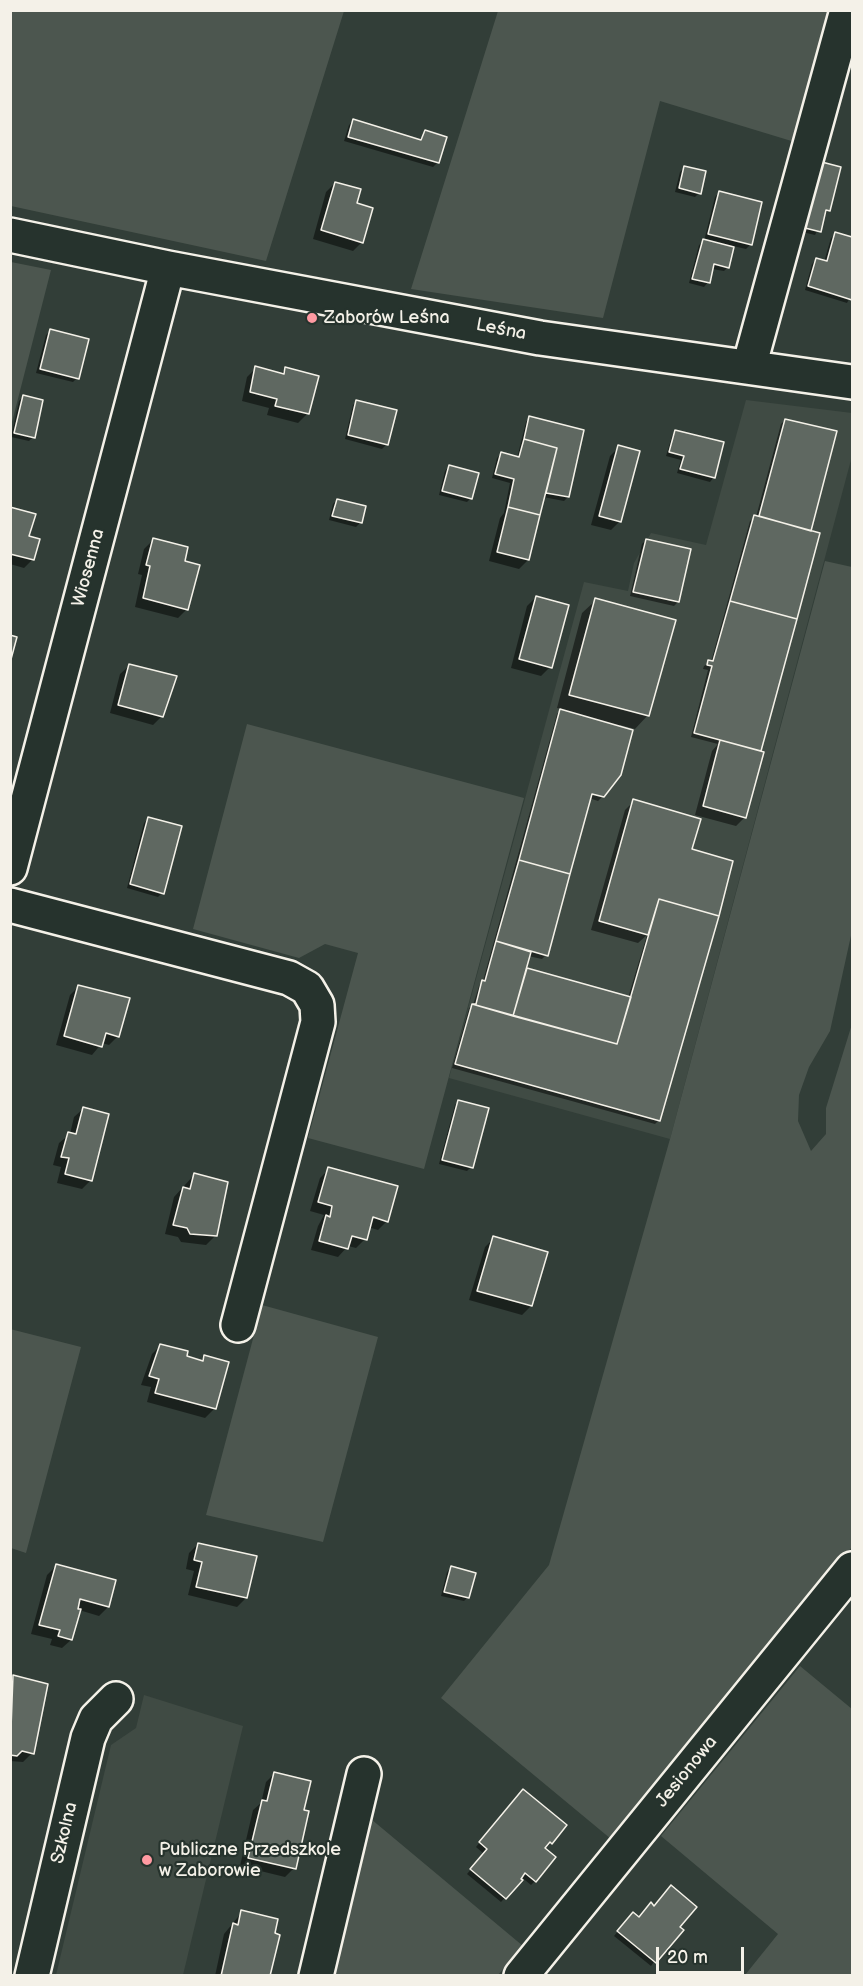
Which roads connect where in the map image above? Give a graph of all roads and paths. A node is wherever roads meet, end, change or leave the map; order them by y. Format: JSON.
{"nodes":[{"id":1,"x":847,"y":10,"type":"edge"},
{"id":2,"x":10,"y":235,"type":"edge"},
{"id":3,"x":168,"y":268,"type":"junction"},
{"id":4,"x":749,"y":367,"type":"junction"},
{"id":5,"x":852,"y":382,"type":"edge"},
{"id":6,"x":10,"y":868,"type":"edge"},
{"id":7,"x":10,"y":905,"type":"edge"},
{"id":8,"x":238,"y":1325,"type":"dead end"},
{"id":9,"x":852,"y":1569,"type":"edge"},
{"id":10,"x":116,"y":1699,"type":"dead end"},
{"id":11,"x":364,"y":1774,"type":"dead end"},
{"id":12,"x":32,"y":1976,"type":"edge"},
{"id":13,"x":316,"y":1976,"type":"edge"},
{"id":14,"x":521,"y":1976,"type":"edge"}],
"edges":[{"from":1,"to":4,"type":"street"},
{"from":2,"to":3,"type":"street","name":"Leśna"},
{"from":3,"to":4,"type":"street","name":"Leśna"},
{"from":3,"to":6,"type":"street","name":"Wiosenna"},
{"from":4,"to":5,"type":"street","name":"Leśna"},
{"from":7,"to":8,"type":"street"},
{"from":9,"to":14,"type":"street","name":"Jesionowa"},
{"from":10,"to":12,"type":"street","name":"Szkolna"},
{"from":11,"to":13,"type":"street"}]}
